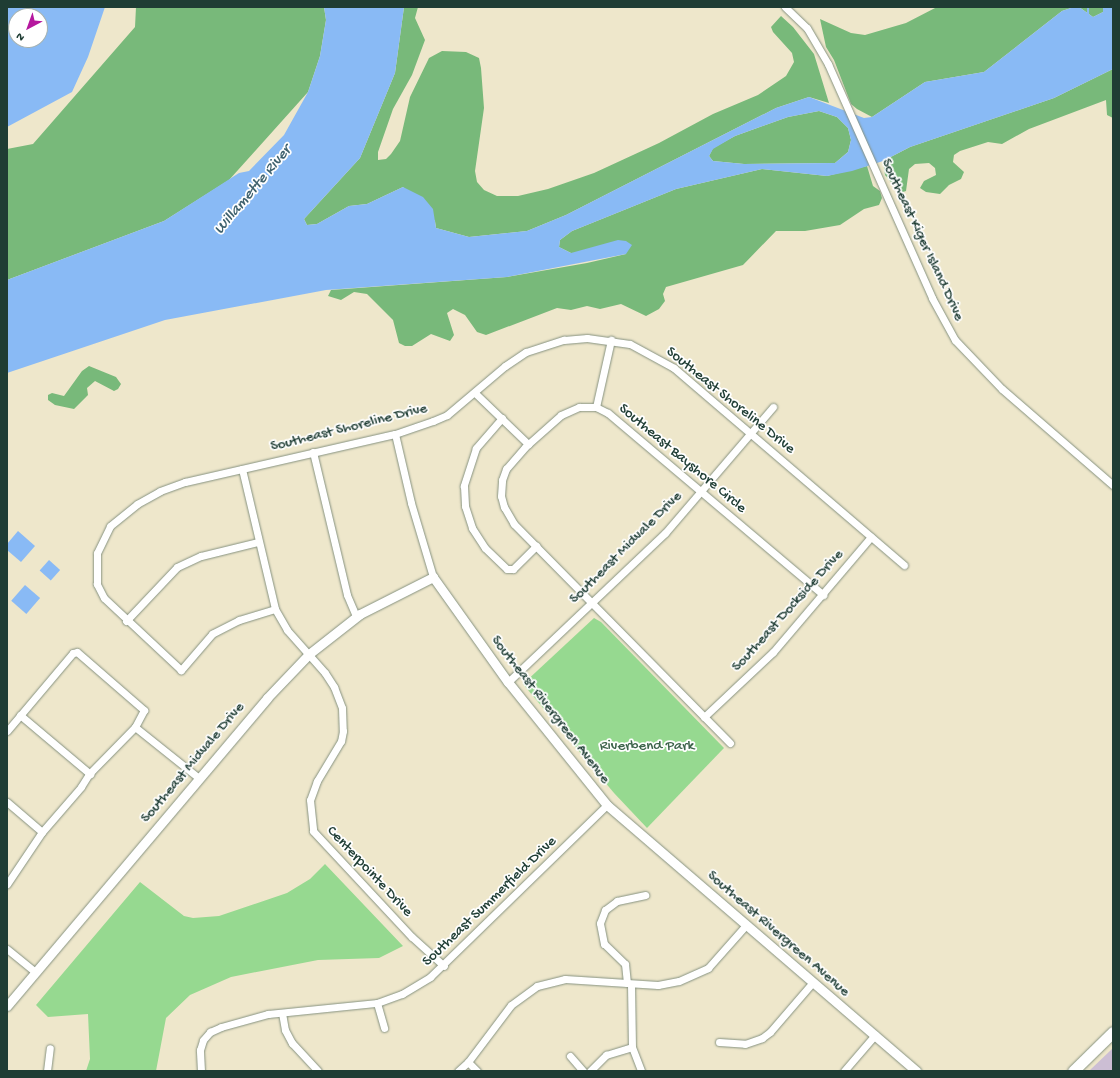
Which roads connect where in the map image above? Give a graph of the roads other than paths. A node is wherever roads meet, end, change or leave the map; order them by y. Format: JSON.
{"nodes":[{"id":1,"x":785,"y":7,"type":"edge"},
{"id":2,"x":611,"y":340,"type":"junction"},
{"id":3,"x":475,"y":393,"type":"junction"},
{"id":4,"x":596,"y":407,"type":"junction"},
{"id":5,"x":773,"y":407,"type":"dead end"},
{"id":6,"x":502,"y":418,"type":"junction"},
{"id":7,"x":751,"y":433,"type":"junction"},
{"id":8,"x":395,"y":434,"type":"junction"},
{"id":9,"x":528,"y":444,"type":"junction"},
{"id":10,"x":314,"y":452,"type":"junction"},
{"id":11,"x":242,"y":469,"type":"junction"},
{"id":12,"x":1113,"y":484,"type":"edge"},
{"id":13,"x":700,"y":492,"type":"junction"},
{"id":14,"x":871,"y":537,"type":"junction"},
{"id":15,"x":258,"y":542,"type":"junction"},
{"id":16,"x":536,"y":546,"type":"junction"},
{"id":17,"x":904,"y":565,"type":"dead end"},
{"id":18,"x":433,"y":577,"type":"junction"},
{"id":19,"x":823,"y":594,"type":"junction"},
{"id":20,"x":592,"y":604,"type":"junction"},
{"id":21,"x":275,"y":609,"type":"junction"},
{"id":22,"x":356,"y":616,"type":"junction"},
{"id":23,"x":126,"y":621,"type":"junction"},
{"id":24,"x":309,"y":654,"type":"junction"},
{"id":25,"x":508,"y":682,"type":"junction"},
{"id":26,"x":20,"y":715,"type":"junction"},
{"id":27,"x":704,"y":717,"type":"junction"},
{"id":28,"x":135,"y":727,"type":"junction"},
{"id":29,"x":7,"y":731,"type":"edge"},
{"id":30,"x":730,"y":743,"type":"dead end"},
{"id":31,"x":90,"y":774,"type":"junction"},
{"id":32,"x":199,"y":778,"type":"junction"},
{"id":33,"x":7,"y":802,"type":"edge"},
{"id":34,"x":607,"y":805,"type":"junction"},
{"id":35,"x":42,"y":832,"type":"junction"},
{"id":36,"x":7,"y":884,"type":"edge"},
{"id":37,"x":645,"y":895,"type":"dead end"},
{"id":38,"x":746,"y":925,"type":"junction"},
{"id":39,"x":7,"y":949,"type":"edge"},
{"id":40,"x":444,"y":966,"type":"junction"},
{"id":41,"x":35,"y":972,"type":"junction"},
{"id":42,"x":813,"y":982,"type":"junction"},
{"id":43,"x":629,"y":984,"type":"junction"},
{"id":44,"x":377,"y":1003,"type":"junction"},
{"id":45,"x":7,"y":1006,"type":"edge"},
{"id":46,"x":282,"y":1013,"type":"junction"},
{"id":47,"x":384,"y":1028,"type":"dead end"},
{"id":48,"x":1113,"y":1032,"type":"edge"},
{"id":49,"x":875,"y":1035,"type":"junction"},
{"id":50,"x":719,"y":1042,"type":"dead end"},
{"id":51,"x":632,"y":1047,"type":"junction"},
{"id":52,"x":50,"y":1048,"type":"dead end"},
{"id":53,"x":570,"y":1056,"type":"dead end"},
{"id":54,"x":468,"y":1062,"type":"junction"},
{"id":55,"x":46,"y":1071,"type":"edge"},
{"id":56,"x":201,"y":1071,"type":"edge"},
{"id":57,"x":318,"y":1071,"type":"edge"},
{"id":58,"x":458,"y":1071,"type":"edge"},
{"id":59,"x":477,"y":1071,"type":"edge"},
{"id":60,"x":583,"y":1071,"type":"edge"},
{"id":61,"x":590,"y":1071,"type":"edge"},
{"id":62,"x":641,"y":1071,"type":"edge"},
{"id":63,"x":844,"y":1071,"type":"edge"},
{"id":64,"x":916,"y":1071,"type":"edge"},
{"id":65,"x":1073,"y":1071,"type":"edge"}],
"edges":[{"from":1,"to":12,"type":"street","name":"Southeast Kiger Island Drive"},
{"from":2,"to":3,"type":"street","name":"Southeast Shoreline Drive"},
{"from":2,"to":4,"type":"street"},
{"from":2,"to":7,"type":"street","name":"Southeast Shoreline Drive"},
{"from":3,"to":6,"type":"street"},
{"from":3,"to":8,"type":"street","name":"Southeast Shoreline Drive"},
{"from":4,"to":9,"type":"street","name":"Southeast Bayshore Circle"},
{"from":4,"to":13,"type":"street","name":"Southeast Bayshore Circle"},
{"from":5,"to":7,"type":"street","name":"Southeast Midvale Drive"},
{"from":6,"to":9,"type":"street"},
{"from":6,"to":16,"type":"street"},
{"from":7,"to":13,"type":"street","name":"Southeast Midvale Drive"},
{"from":7,"to":14,"type":"street","name":"Southeast Shoreline Drive"},
{"from":8,"to":10,"type":"street","name":"Southeast Shoreline Drive"},
{"from":8,"to":18,"type":"street","name":"Southeast Rivergreen Avenue"},
{"from":9,"to":16,"type":"street","name":"Southeast Bayshore Circle"},
{"from":10,"to":11,"type":"street","name":"Southeast Shoreline Drive"},
{"from":10,"to":22,"type":"street"},
{"from":11,"to":15,"type":"street","name":"Centerpointe Drive"},
{"from":11,"to":23,"type":"street","name":"Southeast Shoreline Drive"},
{"from":13,"to":19,"type":"street","name":"Southeast Bayshore Circle"},
{"from":13,"to":20,"type":"street","name":"Southeast Midvale Drive"},
{"from":14,"to":17,"type":"street","name":"Southeast Shoreline Drive"},
{"from":14,"to":19,"type":"street","name":"Southeast Dockside Drive"},
{"from":15,"to":21,"type":"street","name":"Centerpointe Drive"},
{"from":15,"to":23,"type":"street"},
{"from":16,"to":20,"type":"street","name":"Southeast Bayshore Circle"},
{"from":18,"to":22,"type":"street","name":"Southeast Midvale Drive"},
{"from":18,"to":25,"type":"street","name":"Southeast Rivergreen Avenue"},
{"from":19,"to":27,"type":"street","name":"Southeast Dockside Drive"},
{"from":20,"to":25,"type":"street","name":"Southeast Midvale Drive"},
{"from":20,"to":27,"type":"street","name":"Southeast Bayshore Circle"},
{"from":21,"to":23,"type":"street","name":"Southeast Shoreline Drive"},
{"from":21,"to":24,"type":"street","name":"Centerpointe Drive"},
{"from":22,"to":24,"type":"street","name":"Southeast Midvale Drive"},
{"from":24,"to":32,"type":"street","name":"Southeast Midvale Drive"},
{"from":24,"to":40,"type":"street","name":"Centerpointe Drive"},
{"from":25,"to":34,"type":"street","name":"Southeast Rivergreen Avenue"},
{"from":26,"to":28,"type":"street"},
{"from":26,"to":29,"type":"street"},
{"from":26,"to":31,"type":"street"},
{"from":27,"to":30,"type":"street","name":"Southeast Bayshore Circle"},
{"from":28,"to":31,"type":"street"},
{"from":28,"to":32,"type":"street"},
{"from":31,"to":35,"type":"street"},
{"from":32,"to":41,"type":"street","name":"Southeast Midvale Drive"},
{"from":33,"to":35,"type":"street"},
{"from":34,"to":38,"type":"street","name":"Southeast Rivergreen Avenue"},
{"from":34,"to":40,"type":"street","name":"Southeast Summerfield Drive"},
{"from":35,"to":36,"type":"street"},
{"from":37,"to":43,"type":"street"},
{"from":38,"to":42,"type":"street","name":"Southeast Rivergreen Avenue"},
{"from":38,"to":43,"type":"street"},
{"from":39,"to":41,"type":"street"},
{"from":40,"to":44,"type":"street","name":"Southeast Summerfield Drive"},
{"from":41,"to":45,"type":"street","name":"Southeast Midvale Drive"},
{"from":42,"to":49,"type":"street","name":"Southeast Rivergreen Avenue"},
{"from":42,"to":50,"type":"street"},
{"from":43,"to":51,"type":"street"},
{"from":43,"to":54,"type":"street"},
{"from":44,"to":46,"type":"street","name":"Southeast Summerfield Drive"},
{"from":44,"to":47,"type":"street"},
{"from":46,"to":56,"type":"street","name":"Southeast Summerfield Drive"},
{"from":46,"to":57,"type":"street"},
{"from":48,"to":65,"type":"highway"},
{"from":49,"to":63,"type":"street"},
{"from":49,"to":64,"type":"street","name":"Southeast Rivergreen Avenue"},
{"from":51,"to":61,"type":"street"},
{"from":51,"to":62,"type":"street"},
{"from":52,"to":55,"type":"street"},
{"from":53,"to":60,"type":"street"},
{"from":54,"to":58,"type":"street"},
{"from":54,"to":59,"type":"street"}]}
